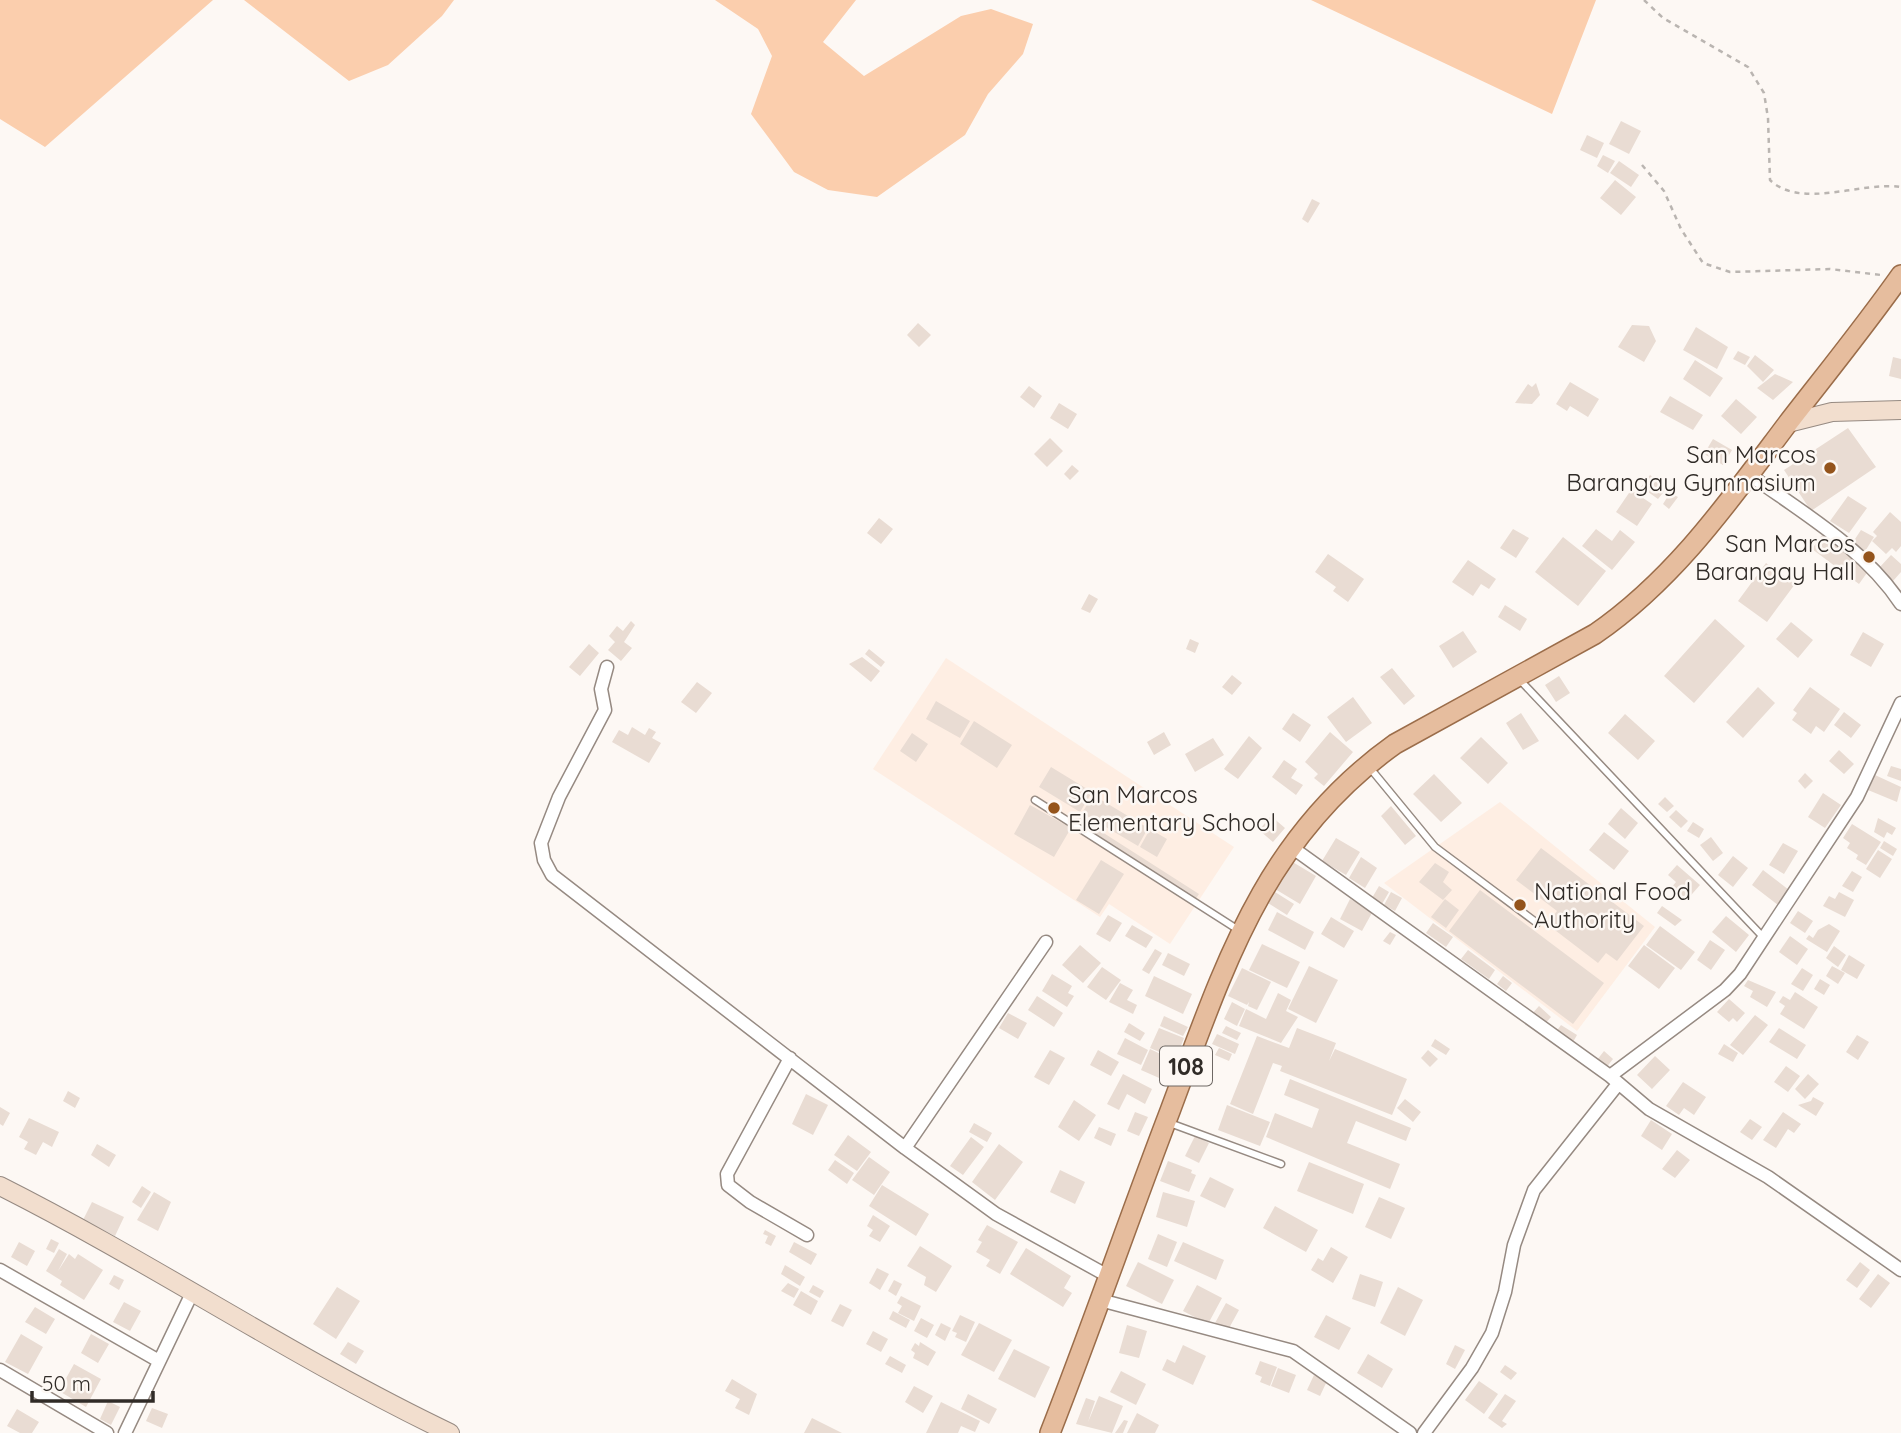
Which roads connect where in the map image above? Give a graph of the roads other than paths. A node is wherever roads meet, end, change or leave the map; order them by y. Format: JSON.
{"nodes":[{"id":1,"x":1900,"y":277,"type":"edge"},
{"id":2,"x":1901,"y":410,"type":"edge"},
{"id":3,"x":1788,"y":423,"type":"junction"},
{"id":4,"x":1751,"y":475,"type":"junction"},
{"id":5,"x":1901,"y":604,"type":"edge"},
{"id":6,"x":607,"y":667,"type":"dead end"},
{"id":7,"x":1517,"y":678,"type":"junction"},
{"id":8,"x":1901,"y":703,"type":"edge"},
{"id":9,"x":1367,"y":764,"type":"junction"},
{"id":10,"x":1035,"y":800,"type":"dead end"},
{"id":11,"x":1290,"y":846,"type":"junction"},
{"id":12,"x":1537,"y":923,"type":"dead end"},
{"id":13,"x":1241,"y":932,"type":"junction"},
{"id":14,"x":1764,"y":938,"type":"junction"},
{"id":15,"x":1046,"y":942,"type":"dead end"},
{"id":16,"x":790,"y":1058,"type":"junction"},
{"id":17,"x":1614,"y":1080,"type":"junction"},
{"id":18,"x":1166,"y":1121,"type":"junction"},
{"id":19,"x":905,"y":1148,"type":"junction"},
{"id":20,"x":1281,"y":1164,"type":"dead end"},
{"id":21,"x":0,"y":1186,"type":"edge"},
{"id":22,"x":807,"y":1235,"type":"dead end"},
{"id":23,"x":0,"y":1270,"type":"edge"},
{"id":24,"x":1901,"y":1270,"type":"edge"},
{"id":25,"x":1108,"y":1276,"type":"junction"},
{"id":26,"x":193,"y":1291,"type":"junction"},
{"id":27,"x":1100,"y":1300,"type":"junction"},
{"id":28,"x":159,"y":1361,"type":"junction"},
{"id":29,"x":0,"y":1370,"type":"edge"},
{"id":30,"x":1056,"y":1431,"type":"edge"},
{"id":31,"x":107,"y":1433,"type":"edge"},
{"id":32,"x":125,"y":1433,"type":"edge"},
{"id":33,"x":450,"y":1433,"type":"edge"},
{"id":34,"x":1410,"y":1433,"type":"edge"},
{"id":35,"x":1424,"y":1433,"type":"edge"}],
"edges":[{"from":1,"to":3,"type":"main road","number":"108"},
{"from":2,"to":3,"type":"street"},
{"from":3,"to":4,"type":"main road","number":"108"},
{"from":4,"to":5,"type":"street"},
{"from":4,"to":7,"type":"main road","number":"108"},
{"from":6,"to":16,"type":"street"},
{"from":7,"to":9,"type":"main road","number":"108"},
{"from":7,"to":14,"type":"lane"},
{"from":8,"to":14,"type":"street"},
{"from":9,"to":11,"type":"main road","number":"108"},
{"from":9,"to":12,"type":"lane"},
{"from":10,"to":13,"type":"lane"},
{"from":11,"to":13,"type":"main road","number":"108"},
{"from":11,"to":17,"type":"street"},
{"from":13,"to":18,"type":"main road","number":"108"},
{"from":14,"to":17,"type":"street"},
{"from":15,"to":19,"type":"street"},
{"from":16,"to":19,"type":"street"},
{"from":16,"to":22,"type":"street"},
{"from":17,"to":24,"type":"street"},
{"from":17,"to":35,"type":"street"},
{"from":18,"to":20,"type":"lane"},
{"from":18,"to":25,"type":"main road","number":"108"},
{"from":19,"to":25,"type":"street"},
{"from":21,"to":26,"type":"street"},
{"from":23,"to":28,"type":"street"},
{"from":25,"to":27,"type":"main road","number":"108"},
{"from":26,"to":28,"type":"street"},
{"from":26,"to":33,"type":"street"},
{"from":27,"to":30,"type":"main road","number":"108"},
{"from":27,"to":34,"type":"street"},
{"from":28,"to":32,"type":"street"},
{"from":29,"to":31,"type":"street"}]}
